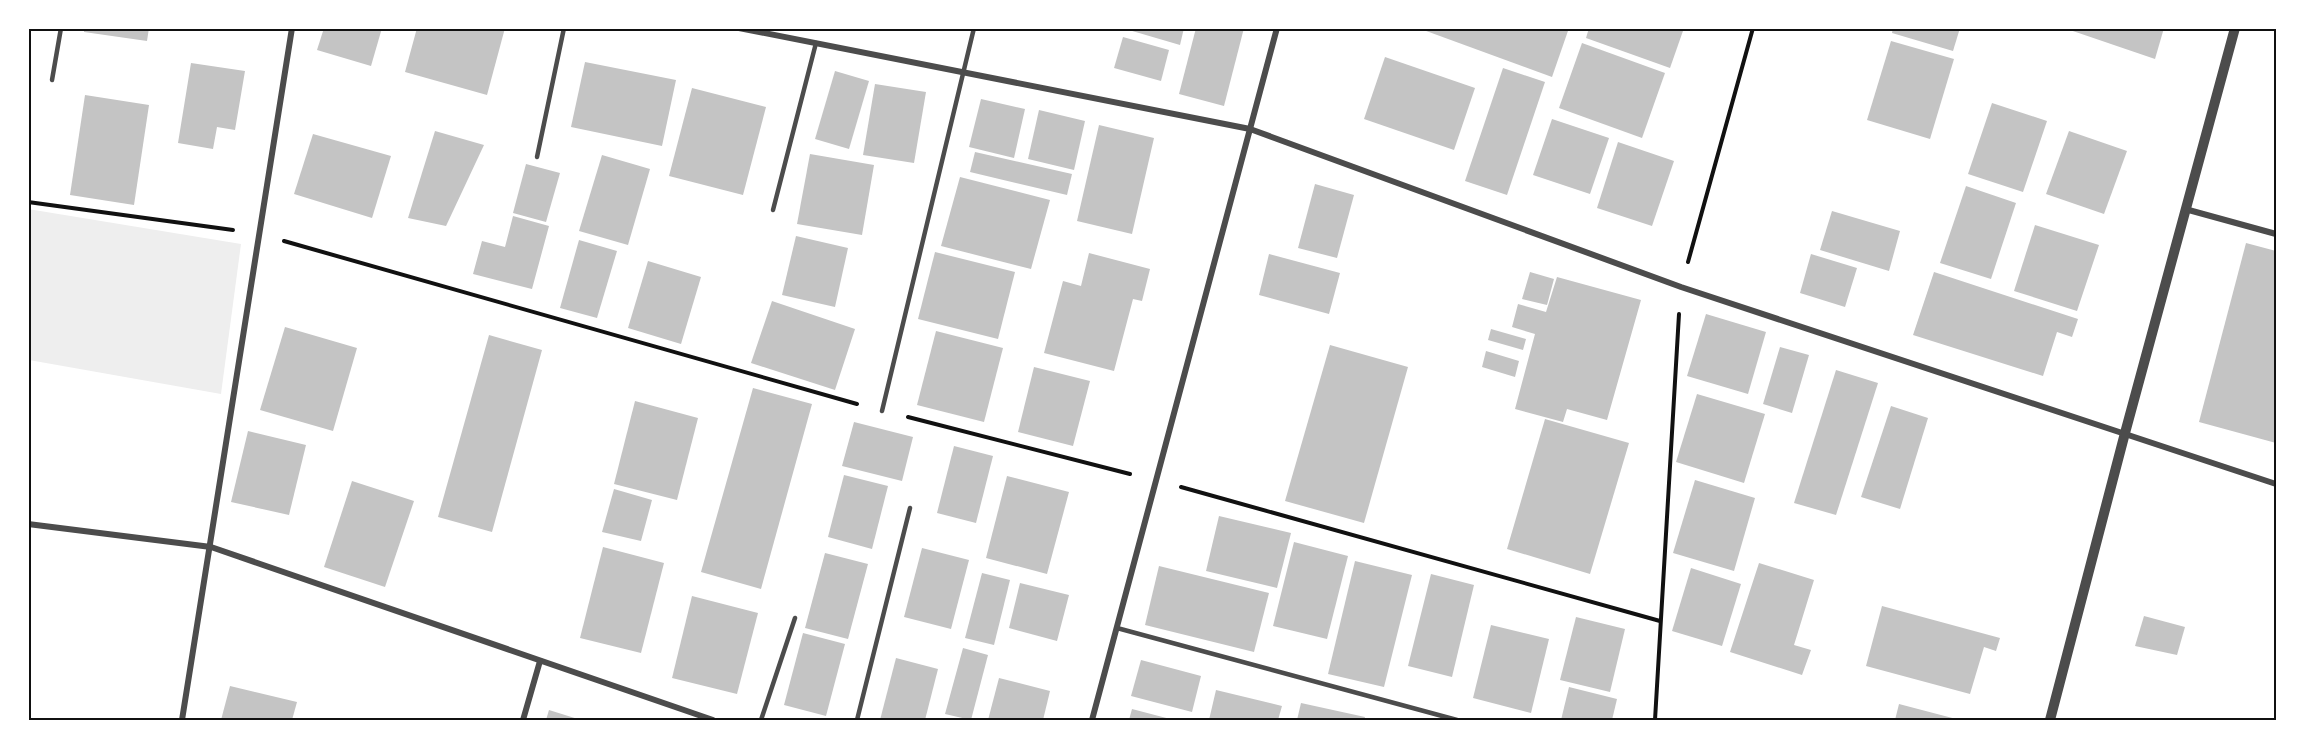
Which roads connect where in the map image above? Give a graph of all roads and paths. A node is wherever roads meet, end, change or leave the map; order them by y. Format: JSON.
{"nodes":[{"id":1,"x":61,"y":28,"type":"edge"},
{"id":2,"x":292,"y":28,"type":"edge"},
{"id":3,"x":564,"y":28,"type":"edge"},
{"id":4,"x":739,"y":28,"type":"edge"},
{"id":5,"x":974,"y":28,"type":"edge"},
{"id":6,"x":1276,"y":28,"type":"edge"},
{"id":7,"x":1753,"y":28,"type":"edge"},
{"id":8,"x":2235,"y":28,"type":"edge"},
{"id":9,"x":816,"y":44,"type":"junction"},
{"id":10,"x":964,"y":73,"type":"junction"},
{"id":11,"x":52,"y":80,"type":"dead end"},
{"id":12,"x":1250,"y":129,"type":"junction"},
{"id":13,"x":537,"y":157,"type":"dead end"},
{"id":14,"x":28,"y":202,"type":"edge"},
{"id":15,"x":2185,"y":209,"type":"junction"},
{"id":16,"x":773,"y":210,"type":"dead end"},
{"id":17,"x":260,"y":234,"type":"junction"},
{"id":18,"x":2277,"y":234,"type":"edge"},
{"id":19,"x":1681,"y":287,"type":"junction"},
{"id":20,"x":882,"y":411,"type":"junction"},
{"id":21,"x":2125,"y":433,"type":"junction"},
{"id":22,"x":1156,"y":480,"type":"junction"},
{"id":23,"x":2277,"y":484,"type":"edge"},
{"id":24,"x":910,"y":508,"type":"dead end"},
{"id":25,"x":28,"y":524,"type":"edge"},
{"id":26,"x":211,"y":547,"type":"junction"},
{"id":27,"x":795,"y":618,"type":"dead end"},
{"id":28,"x":1660,"y":621,"type":"junction"},
{"id":29,"x":1117,"y":628,"type":"junction"},
{"id":30,"x":540,"y":661,"type":"junction"},
{"id":31,"x":696,"y":718,"type":"edge"},
{"id":32,"x":182,"y":720,"type":"edge"},
{"id":33,"x":523,"y":720,"type":"edge"},
{"id":34,"x":713,"y":720,"type":"edge"},
{"id":35,"x":761,"y":720,"type":"edge"},
{"id":36,"x":857,"y":720,"type":"edge"},
{"id":37,"x":1092,"y":720,"type":"edge"},
{"id":38,"x":1457,"y":720,"type":"edge"},
{"id":39,"x":1655,"y":720,"type":"edge"},
{"id":40,"x":2049,"y":720,"type":"edge"}],
"edges":[{"from":1,"to":11,"type":"lane"},
{"from":2,"to":17,"type":"street"},
{"from":3,"to":13,"type":"lane"},
{"from":4,"to":9,"type":"street"},
{"from":5,"to":10,"type":"lane"},
{"from":6,"to":12,"type":"street"},
{"from":7,"to":19,"type":"path"},
{"from":8,"to":15,"type":"street"},
{"from":9,"to":10,"type":"street"},
{"from":9,"to":16,"type":"lane"},
{"from":10,"to":12,"type":"street"},
{"from":10,"to":20,"type":"lane"},
{"from":12,"to":19,"type":"street"},
{"from":12,"to":22,"type":"street"},
{"from":14,"to":17,"type":"path"},
{"from":15,"to":18,"type":"street"},
{"from":15,"to":21,"type":"street"},
{"from":17,"to":20,"type":"path"},
{"from":17,"to":26,"type":"street"},
{"from":19,"to":21,"type":"street"},
{"from":19,"to":28,"type":"path"},
{"from":20,"to":22,"type":"path"},
{"from":21,"to":23,"type":"street"},
{"from":21,"to":40,"type":"street"},
{"from":22,"to":28,"type":"path"},
{"from":22,"to":29,"type":"street"},
{"from":24,"to":36,"type":"lane"},
{"from":25,"to":26,"type":"street"},
{"from":26,"to":30,"type":"street"},
{"from":26,"to":32,"type":"street"},
{"from":27,"to":35,"type":"lane"},
{"from":28,"to":39,"type":"path"},
{"from":29,"to":37,"type":"street"},
{"from":29,"to":38,"type":"lane"},
{"from":30,"to":31,"type":"street"},
{"from":30,"to":33,"type":"street"},
{"from":31,"to":34,"type":"street"}]}
